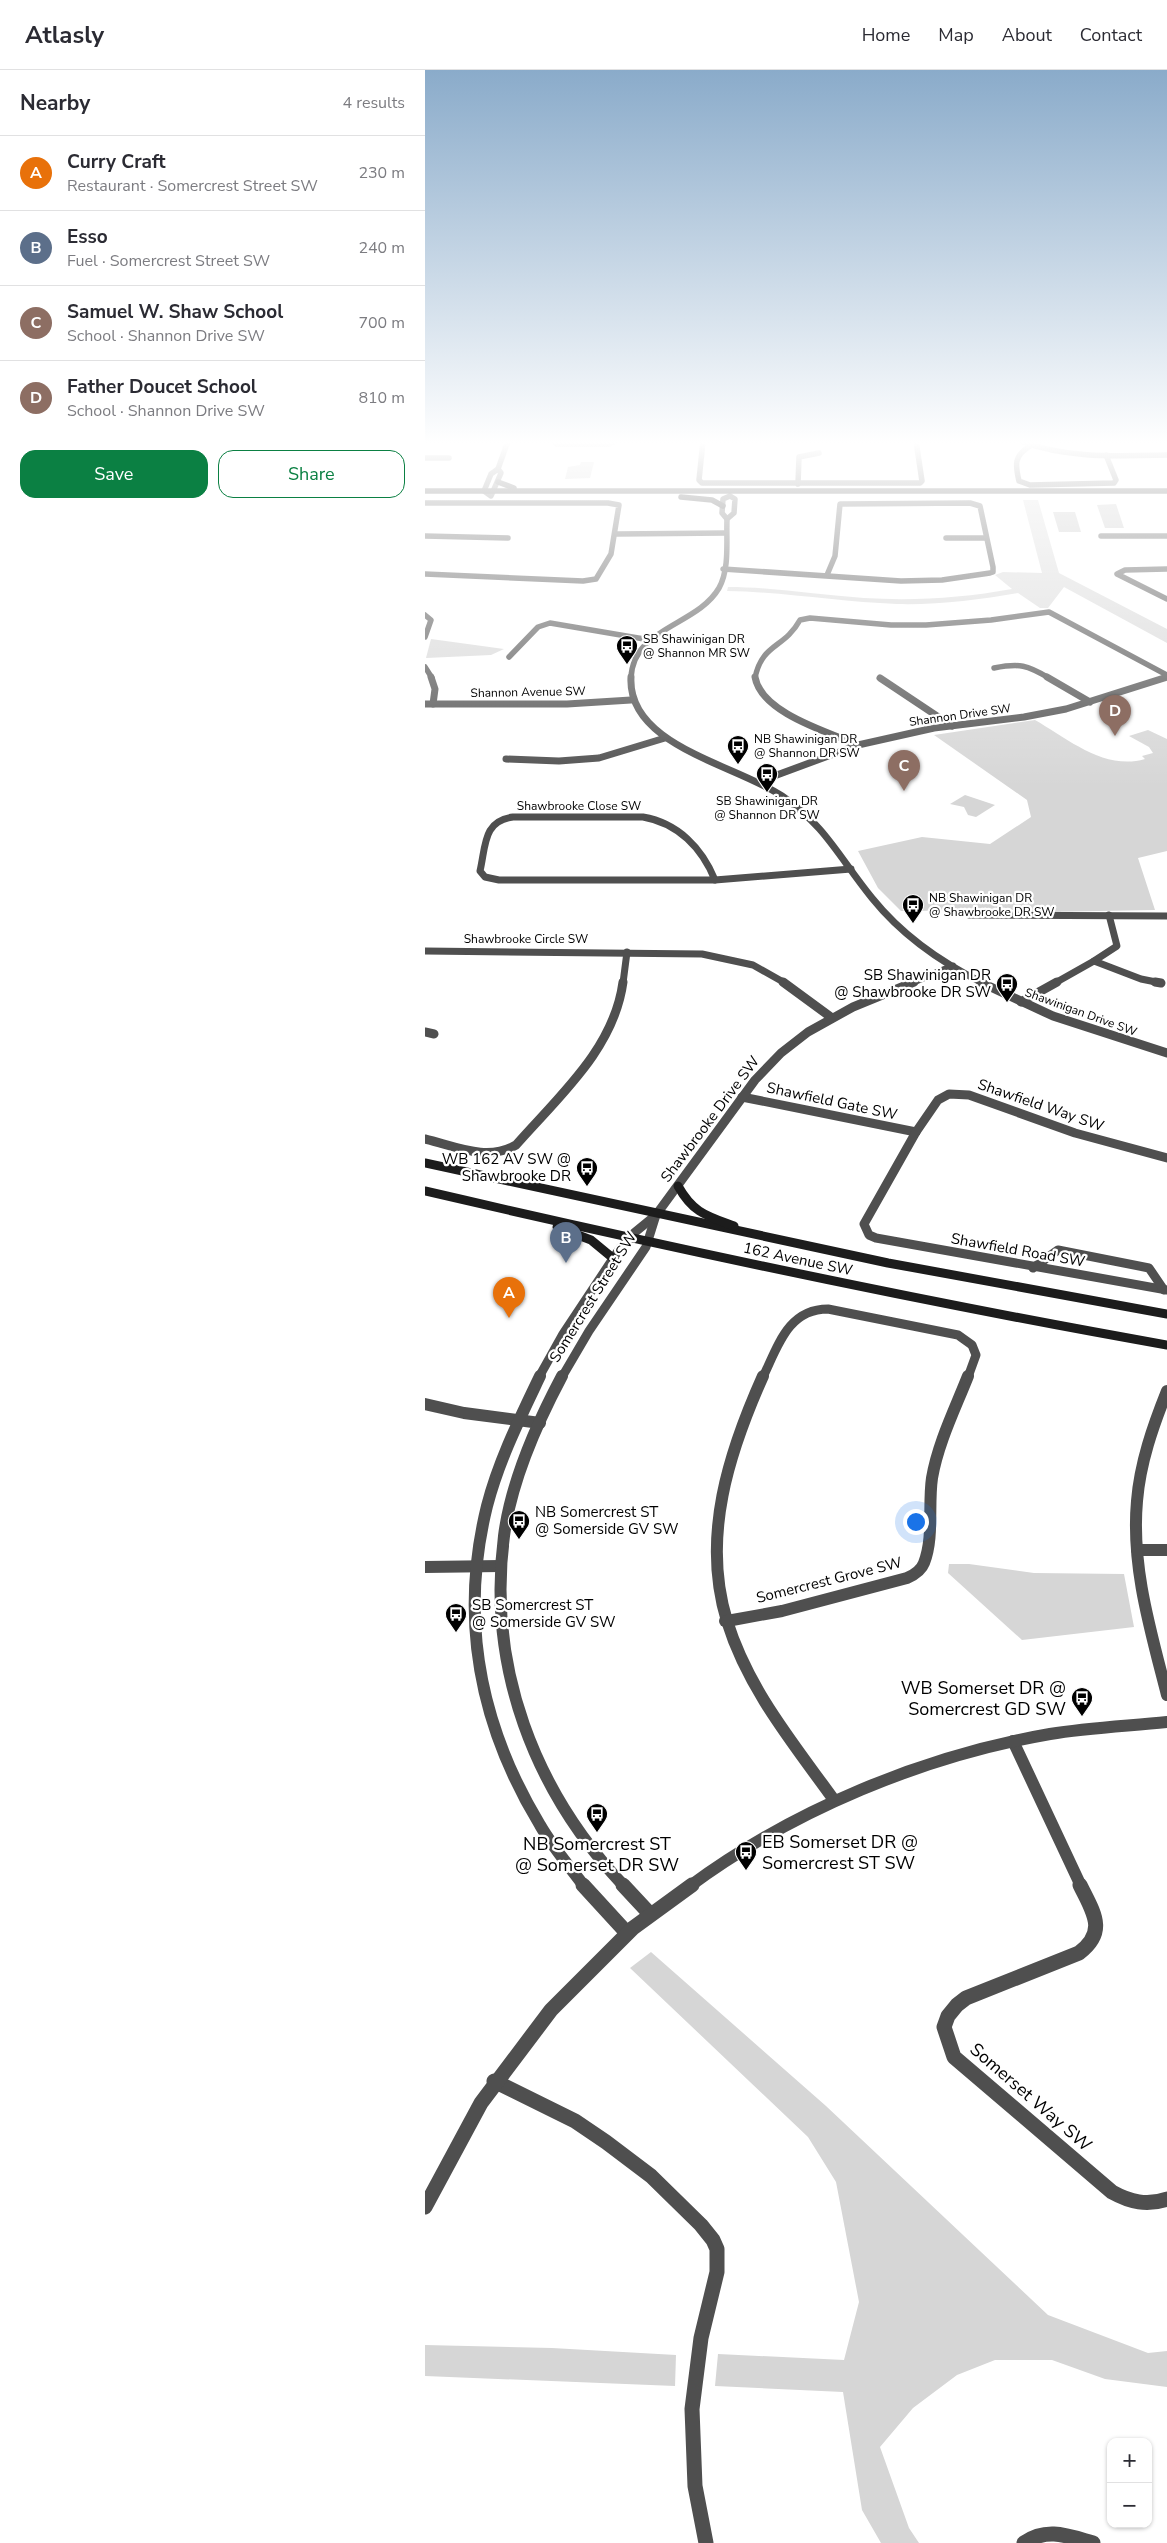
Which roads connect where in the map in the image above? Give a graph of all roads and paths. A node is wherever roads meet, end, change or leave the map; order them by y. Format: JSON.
{"nodes":[{"id":1,"x":609,"y":556,"type":"edge"},
{"id":2,"x":724,"y":556,"type":"edge"},
{"id":3,"x":835,"y":556,"type":"edge"},
{"id":4,"x":990,"y":556,"type":"edge"},
{"id":5,"x":723,"y":569,"type":"junction"},
{"id":6,"x":1167,"y":569,"type":"edge"},
{"id":7,"x":425,"y":574,"type":"edge"},
{"id":8,"x":827,"y":575,"type":"junction"},
{"id":9,"x":1167,"y":599,"type":"edge"},
{"id":10,"x":425,"y":615,"type":"edge"},
{"id":11,"x":425,"y":637,"type":"edge"},
{"id":12,"x":650,"y":640,"type":"junction"},
{"id":13,"x":509,"y":656,"type":"dead end"},
{"id":14,"x":425,"y":667,"type":"edge"},
{"id":15,"x":994,"y":668,"type":"dead end"},
{"id":16,"x":1167,"y":676,"type":"edge"},
{"id":17,"x":880,"y":678,"type":"dead end"},
{"id":18,"x":631,"y":700,"type":"junction"},
{"id":19,"x":1090,"y":702,"type":"junction"},
{"id":20,"x":425,"y":704,"type":"edge"},
{"id":21,"x":433,"y":704,"type":"junction"},
{"id":22,"x":952,"y":726,"type":"junction"},
{"id":23,"x":665,"y":738,"type":"junction"},
{"id":24,"x":858,"y":745,"type":"junction"},
{"id":25,"x":506,"y":759,"type":"dead end"},
{"id":26,"x":758,"y":782,"type":"junction"},
{"id":27,"x":851,"y":869,"type":"junction"},
{"id":28,"x":715,"y":880,"type":"junction"},
{"id":29,"x":969,"y":915,"type":"dead end"},
{"id":30,"x":1109,"y":915,"type":"junction"},
{"id":31,"x":1167,"y":916,"type":"edge"},
{"id":32,"x":425,"y":951,"type":"edge"},
{"id":33,"x":627,"y":952,"type":"junction"},
{"id":34,"x":1094,"y":961,"type":"junction"},
{"id":35,"x":953,"y":966,"type":"junction"},
{"id":36,"x":1161,"y":983,"type":"dead end"},
{"id":37,"x":1021,"y":1002,"type":"junction"},
{"id":38,"x":832,"y":1018,"type":"junction"},
{"id":39,"x":1167,"y":1053,"type":"edge"},
{"id":40,"x":742,"y":1097,"type":"junction"},
{"id":41,"x":916,"y":1132,"type":"junction"},
{"id":42,"x":425,"y":1139,"type":"edge"},
{"id":43,"x":1167,"y":1158,"type":"edge"},
{"id":44,"x":425,"y":1163,"type":"edge"},
{"id":45,"x":678,"y":1186,"type":"junction"},
{"id":46,"x":425,"y":1192,"type":"edge"},
{"id":47,"x":521,"y":1214,"type":"junction"},
{"id":48,"x":656,"y":1215,"type":"junction"},
{"id":49,"x":867,"y":1231,"type":"joint"},
{"id":50,"x":628,"y":1238,"type":"junction"},
{"id":51,"x":765,"y":1238,"type":"junction"},
{"id":52,"x":649,"y":1242,"type":"junction"},
{"id":53,"x":614,"y":1259,"type":"junction"},
{"id":54,"x":1033,"y":1268,"type":"junction"},
{"id":55,"x":1165,"y":1290,"type":"edge"},
{"id":56,"x":1167,"y":1314,"type":"edge"},
{"id":57,"x":1167,"y":1345,"type":"edge"},
{"id":58,"x":1167,"y":1391,"type":"edge"},
{"id":59,"x":425,"y":1404,"type":"edge"},
{"id":60,"x":517,"y":1420,"type":"junction"},
{"id":61,"x":540,"y":1423,"type":"junction"},
{"id":62,"x":1137,"y":1550,"type":"junction"},
{"id":63,"x":1167,"y":1550,"type":"edge"},
{"id":64,"x":425,"y":1566,"type":"edge"},
{"id":65,"x":474,"y":1566,"type":"junction"},
{"id":66,"x":501,"y":1566,"type":"junction"},
{"id":67,"x":725,"y":1621,"type":"junction"},
{"id":68,"x":1167,"y":1695,"type":"edge"},
{"id":69,"x":1167,"y":1722,"type":"edge"},
{"id":70,"x":1013,"y":1741,"type":"junction"},
{"id":71,"x":834,"y":1800,"type":"junction"},
{"id":72,"x":650,"y":1914,"type":"junction"},
{"id":73,"x":627,"y":1933,"type":"junction"},
{"id":74,"x":494,"y":2081,"type":"junction"},
{"id":75,"x":1167,"y":2199,"type":"edge"},
{"id":76,"x":425,"y":2207,"type":"edge"},
{"id":77,"x":706,"y":2543,"type":"edge"},
{"id":78,"x":1024,"y":2543,"type":"edge"},
{"id":79,"x":1093,"y":2543,"type":"edge"}],
"edges":[{"from":1,"to":7,"type":"street"},
{"from":2,"to":5,"type":"street"},
{"from":3,"to":8,"type":"street"},
{"from":4,"to":8,"type":"street"},
{"from":5,"to":8,"type":"street"},
{"from":5,"to":12,"type":"street"},
{"from":6,"to":9,"type":"street"},
{"from":10,"to":11,"type":"street"},
{"from":12,"to":13,"type":"street"},
{"from":12,"to":18,"type":"street"},
{"from":14,"to":21,"type":"street"},
{"from":15,"to":19,"type":"street"},
{"from":16,"to":19,"type":"street","name":"Shannon Drive SW"},
{"from":16,"to":24,"type":"street"},
{"from":17,"to":22,"type":"street"},
{"from":18,"to":21,"type":"street","name":"Shannon Avenue SW"},
{"from":18,"to":23,"type":"street","name":"Shawinigan Drive SW"},
{"from":19,"to":22,"type":"street","name":"Shannon Drive SW"},
{"from":20,"to":21,"type":"street","name":"Shannon Avenue SW"},
{"from":22,"to":24,"type":"street","name":"Shannon Drive SW"},
{"from":23,"to":25,"type":"street"},
{"from":23,"to":26,"type":"street","name":"Shawinigan Drive SW"},
{"from":24,"to":26,"type":"street","name":"Shannon Drive SW"},
{"from":26,"to":27,"type":"street","name":"Shawinigan Drive SW"},
{"from":27,"to":28,"type":"street","name":"Shawbrooke Close SW"},
{"from":27,"to":35,"type":"street","name":"Shawinigan Drive SW"},
{"from":28,"to":28,"type":"street","name":"Shawbrooke Close SW"},
{"from":29,"to":30,"type":"street"},
{"from":30,"to":31,"type":"street"},
{"from":30,"to":34,"type":"street"},
{"from":32,"to":33,"type":"street","name":"Shawbrooke Circle SW"},
{"from":33,"to":38,"type":"street","name":"Shawbrooke Circle SW"},
{"from":33,"to":42,"type":"street"},
{"from":34,"to":36,"type":"street"},
{"from":34,"to":37,"type":"street"},
{"from":35,"to":37,"type":"street","name":"Shawinigan Drive SW"},
{"from":35,"to":38,"type":"street","name":"Shawbrooke Drive SW"},
{"from":37,"to":39,"type":"street","name":"Shawinigan Drive SW"},
{"from":38,"to":40,"type":"street","name":"Shawbrooke Drive SW"},
{"from":40,"to":41,"type":"street","name":"Shawfield Gate SW"},
{"from":40,"to":45,"type":"street","name":"Shawbrooke Drive SW"},
{"from":41,"to":43,"type":"street","name":"Shawfield Way SW"},
{"from":41,"to":49,"type":"street","name":"Shawfield Way SW"},
{"from":44,"to":48,"type":"main road","name":"162 Avenue SW"},
{"from":45,"to":48,"type":"street","name":"Shawbrooke Drive SW"},
{"from":45,"to":51,"type":"main road"},
{"from":46,"to":47,"type":"main road","name":"162 Avenue SW"},
{"from":47,"to":50,"type":"main road","name":"162 Avenue SW"},
{"from":47,"to":53,"type":"main road"},
{"from":48,"to":50,"type":"street","name":"Somercrest Street SW"},
{"from":48,"to":51,"type":"main road","name":"162 Avenue SW"},
{"from":48,"to":52,"type":"street","name":"Somercrest Street SW"},
{"from":49,"to":54,"type":"street","name":"Shawfield Road SW"},
{"from":50,"to":52,"type":"main road","name":"162 Avenue SW"},
{"from":50,"to":53,"type":"street","name":"Somercrest Street SW"},
{"from":51,"to":56,"type":"main road","name":"162 Avenue SW"},
{"from":52,"to":57,"type":"main road","name":"162 Avenue SW"},
{"from":52,"to":61,"type":"street","name":"Somercrest Street SW"},
{"from":53,"to":60,"type":"street","name":"Somercrest Street SW"},
{"from":54,"to":55,"type":"street","name":"Shawfield Road SW"},
{"from":54,"to":55,"type":"street"},
{"from":58,"to":62,"type":"street"},
{"from":59,"to":60,"type":"street"},
{"from":60,"to":61,"type":"street"},
{"from":60,"to":65,"type":"street","name":"Somercrest Street SW"},
{"from":61,"to":66,"type":"street","name":"Somercrest Street SW"},
{"from":62,"to":63,"type":"street"},
{"from":62,"to":68,"type":"street"},
{"from":64,"to":65,"type":"street"},
{"from":65,"to":66,"type":"street"},
{"from":65,"to":73,"type":"street","name":"Somercrest Street SW"},
{"from":66,"to":72,"type":"street","name":"Somercrest Street SW"},
{"from":67,"to":67,"type":"street","name":"Somercrest Grove SW"},
{"from":67,"to":71,"type":"street","name":"Somercrest Grove SW"},
{"from":69,"to":70,"type":"street"},
{"from":70,"to":71,"type":"street"},
{"from":70,"to":75,"type":"street","name":"Somerset Way SW"},
{"from":71,"to":72,"type":"street"},
{"from":72,"to":73,"type":"street"},
{"from":73,"to":74,"type":"street"},
{"from":74,"to":76,"type":"street"},
{"from":74,"to":77,"type":"street"},
{"from":78,"to":79,"type":"street"}]}
